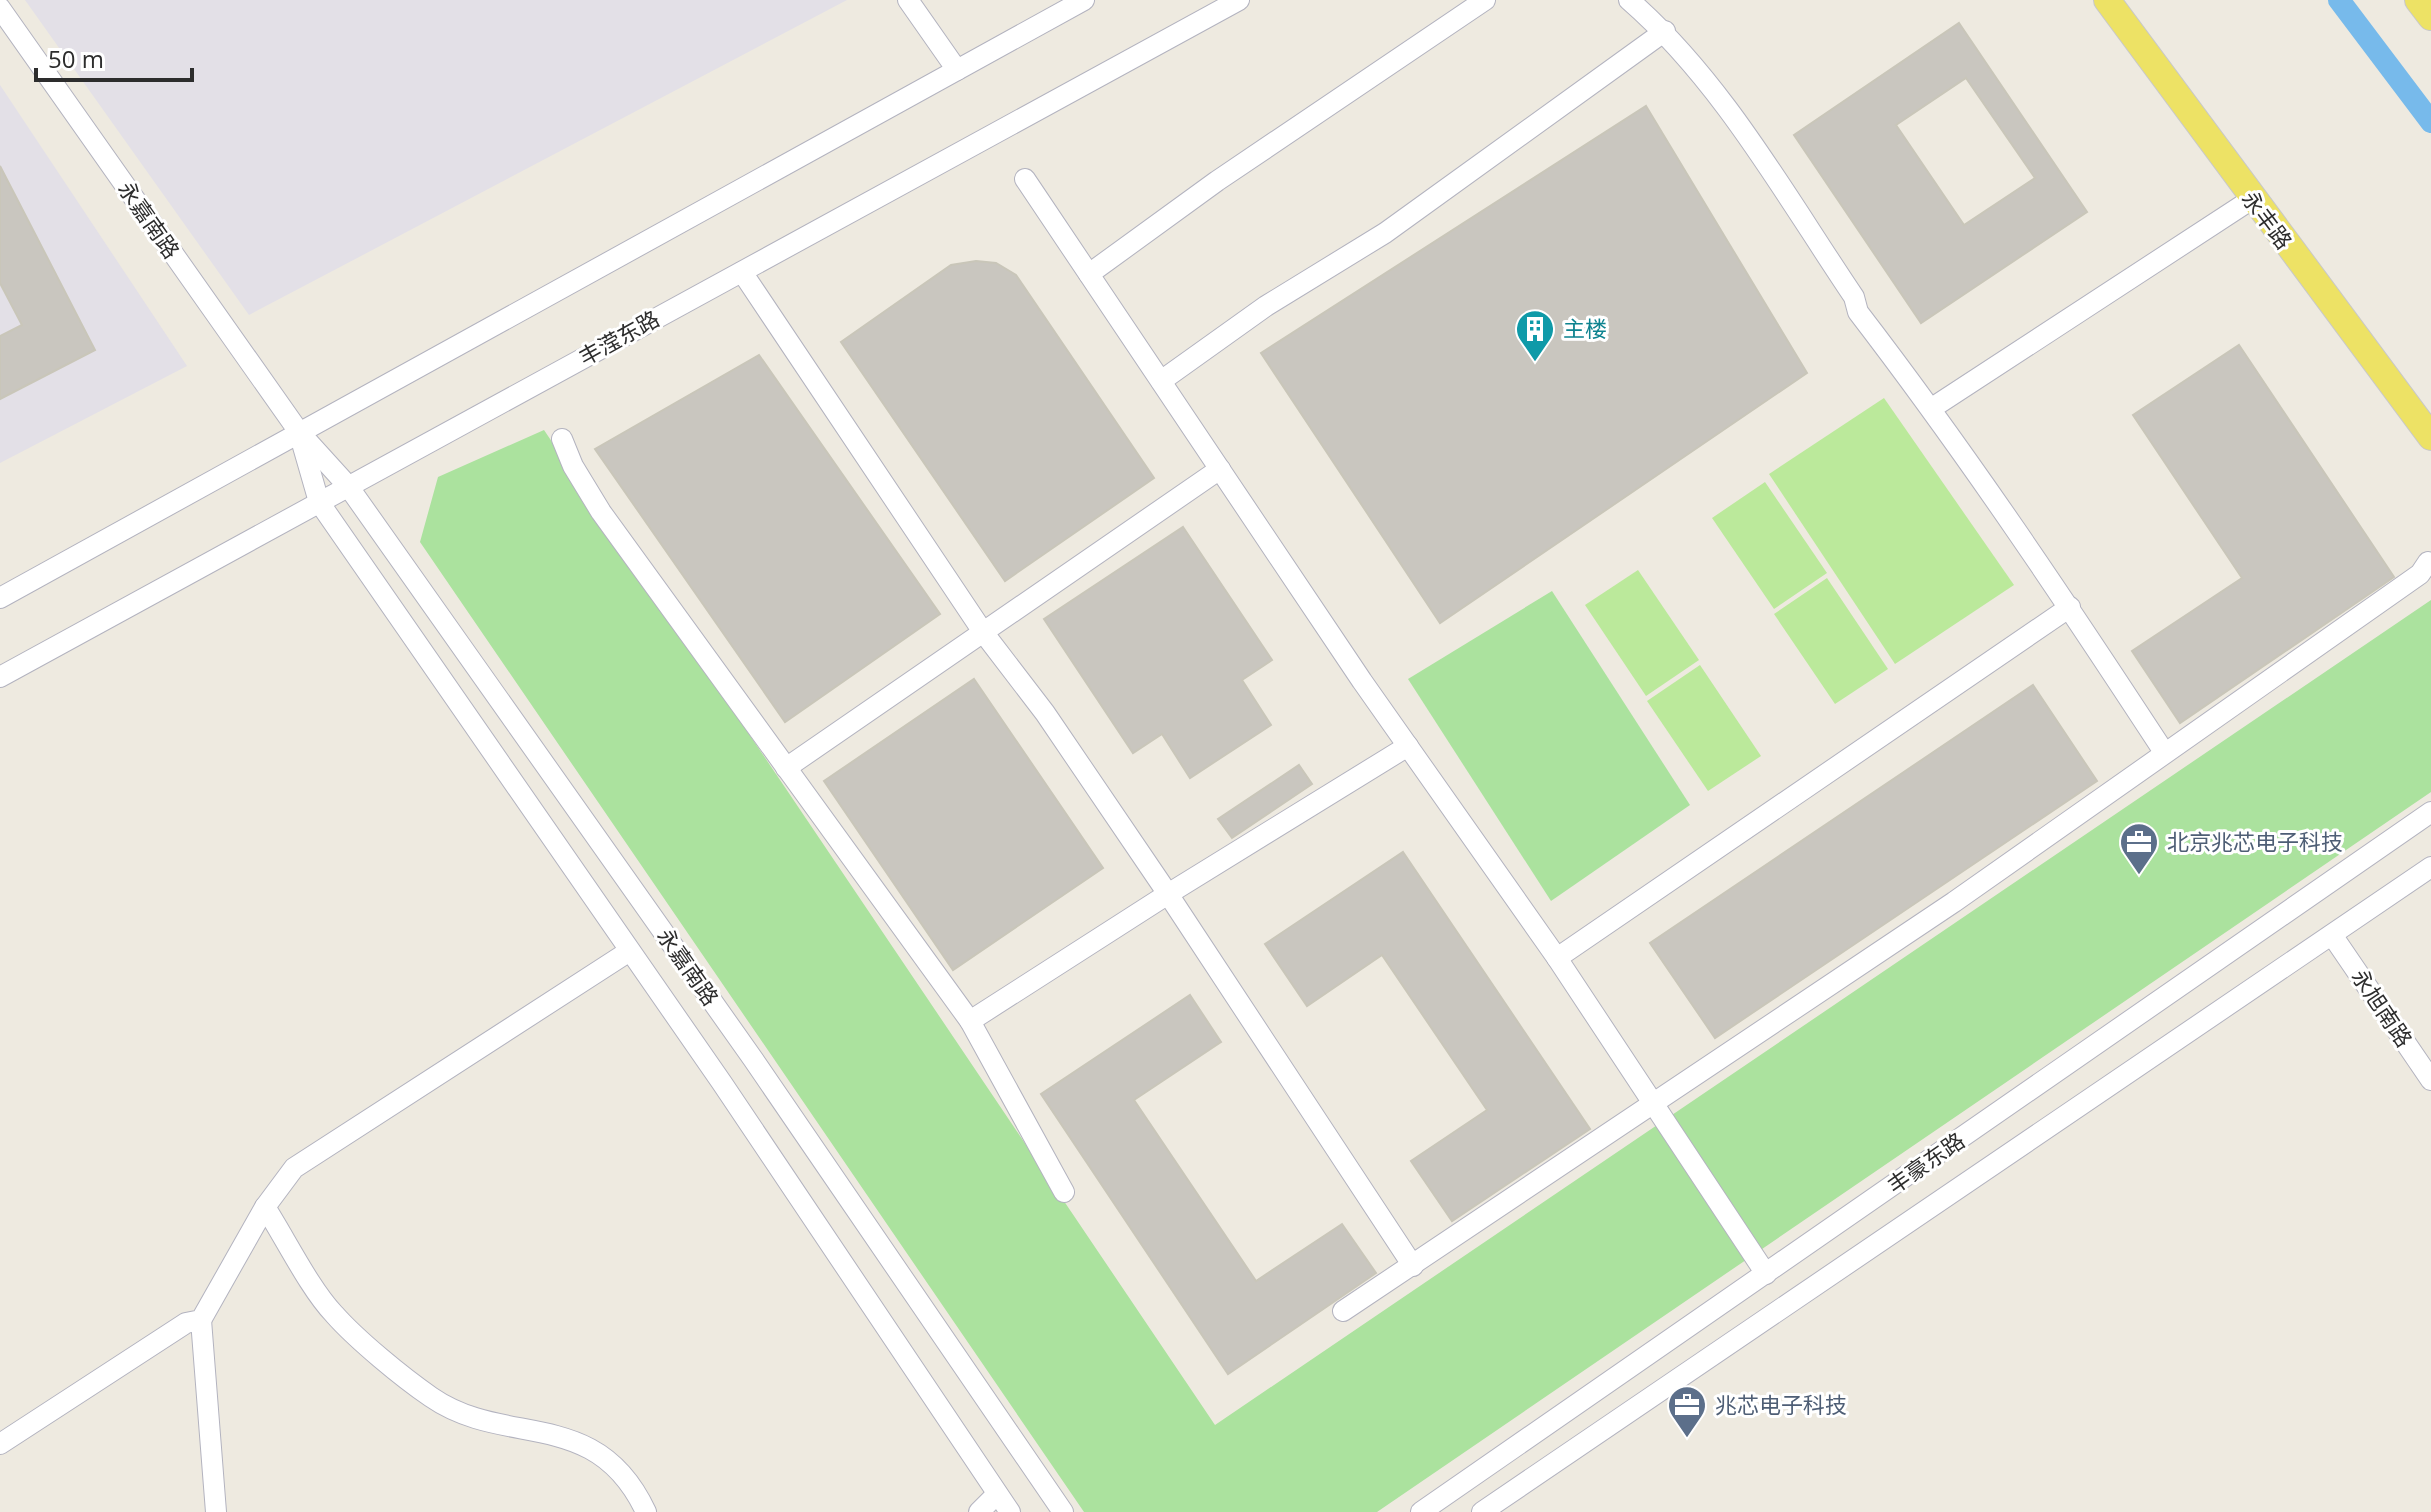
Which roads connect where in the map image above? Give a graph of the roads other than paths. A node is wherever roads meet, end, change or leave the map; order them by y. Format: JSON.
{"nodes":[{"id":1,"x":908,"y":0,"type":"edge"},
{"id":2,"x":1084,"y":0,"type":"edge"},
{"id":3,"x":1239,"y":0,"type":"edge"},
{"id":4,"x":1485,"y":0,"type":"edge"},
{"id":5,"x":1629,"y":0,"type":"edge"},
{"id":6,"x":2107,"y":0,"type":"edge"},
{"id":7,"x":2418,"y":0,"type":"edge"},
{"id":8,"x":0,"y":8,"type":"edge"},
{"id":9,"x":2431,"y":17,"type":"edge"},
{"id":10,"x":1665,"y":31,"type":"junction"},
{"id":11,"x":957,"y":70,"type":"junction"},
{"id":12,"x":1025,"y":179,"type":"dead end"},
{"id":13,"x":2252,"y":199,"type":"junction"},
{"id":14,"x":742,"y":272,"type":"junction"},
{"id":15,"x":1089,"y":274,"type":"junction"},
{"id":16,"x":1161,"y":381,"type":"junction"},
{"id":17,"x":1932,"y":408,"type":"junction"},
{"id":18,"x":299,"y":432,"type":"junction"},
{"id":19,"x":2431,"y":437,"type":"edge"},
{"id":20,"x":562,"y":439,"type":"dead end"},
{"id":21,"x":1220,"y":469,"type":"junction"},
{"id":22,"x":348,"y":486,"type":"junction"},
{"id":23,"x":319,"y":502,"type":"junction"},
{"id":24,"x":2428,"y":562,"type":"dead end"},
{"id":25,"x":0,"y":598,"type":"edge"},
{"id":26,"x":2070,"y":607,"type":"junction"},
{"id":27,"x":983,"y":632,"type":"junction"},
{"id":28,"x":0,"y":677,"type":"edge"},
{"id":29,"x":1408,"y":746,"type":"junction"},
{"id":30,"x":2164,"y":752,"type":"junction"},
{"id":31,"x":786,"y":768,"type":"junction"},
{"id":32,"x":2431,"y":812,"type":"edge"},
{"id":33,"x":2431,"y":867,"type":"edge"},
{"id":34,"x":1168,"y":894,"type":"junction"},
{"id":35,"x":2332,"y":935,"type":"junction"},
{"id":36,"x":628,"y":952,"type":"junction"},
{"id":37,"x":1557,"y":958,"type":"junction"},
{"id":38,"x":970,"y":1021,"type":"junction"},
{"id":39,"x":2431,"y":1080,"type":"edge"},
{"id":40,"x":1653,"y":1103,"type":"junction"},
{"id":41,"x":1064,"y":1192,"type":"dead end"},
{"id":42,"x":265,"y":1207,"type":"junction"},
{"id":43,"x":1413,"y":1266,"type":"junction"},
{"id":44,"x":1766,"y":1274,"type":"junction"},
{"id":45,"x":1343,"y":1311,"type":"dead end"},
{"id":46,"x":201,"y":1320,"type":"junction"},
{"id":47,"x":0,"y":1444,"type":"edge"},
{"id":48,"x":997,"y":1494,"type":"junction"},
{"id":49,"x":216,"y":1512,"type":"edge"},
{"id":50,"x":646,"y":1512,"type":"edge"},
{"id":51,"x":979,"y":1512,"type":"edge"},
{"id":52,"x":1010,"y":1512,"type":"edge"},
{"id":53,"x":1063,"y":1512,"type":"edge"},
{"id":54,"x":1421,"y":1512,"type":"edge"},
{"id":55,"x":1482,"y":1512,"type":"edge"}],
"edges":[{"from":1,"to":11,"type":"street"},
{"from":2,"to":11,"type":"street"},
{"from":3,"to":14,"type":"street","name":"丰滢东路"},
{"from":4,"to":15,"type":"street"},
{"from":5,"to":10,"type":"street"},
{"from":6,"to":13,"type":"main road","name":"永丰路"},
{"from":7,"to":9,"type":"main road"},
{"from":8,"to":18,"type":"street","name":"永嘉南路"},
{"from":10,"to":16,"type":"street"},
{"from":10,"to":17,"type":"street"},
{"from":11,"to":18,"type":"street"},
{"from":12,"to":15,"type":"street"},
{"from":13,"to":17,"type":"street"},
{"from":13,"to":19,"type":"main road","name":"永丰路"},
{"from":14,"to":22,"type":"street","name":"丰滢东路"},
{"from":14,"to":27,"type":"street"},
{"from":15,"to":16,"type":"street"},
{"from":16,"to":21,"type":"street"},
{"from":17,"to":26,"type":"street"},
{"from":18,"to":22,"type":"street","name":"永嘉南路"},
{"from":18,"to":23,"type":"street","name":"永嘉南路"},
{"from":18,"to":25,"type":"street"},
{"from":20,"to":31,"type":"street"},
{"from":21,"to":27,"type":"street"},
{"from":21,"to":29,"type":"street"},
{"from":22,"to":23,"type":"street","name":"丰滢东路"},
{"from":22,"to":53,"type":"street","name":"永嘉南路"},
{"from":23,"to":28,"type":"street","name":"丰滢东路"},
{"from":23,"to":36,"type":"street","name":"永嘉南路"},
{"from":24,"to":30,"type":"street"},
{"from":26,"to":30,"type":"street"},
{"from":26,"to":37,"type":"street"},
{"from":27,"to":31,"type":"street"},
{"from":27,"to":34,"type":"street"},
{"from":29,"to":34,"type":"street"},
{"from":29,"to":37,"type":"street"},
{"from":30,"to":40,"type":"street"},
{"from":31,"to":38,"type":"street"},
{"from":32,"to":44,"type":"street","name":"丰豪东路"},
{"from":33,"to":35,"type":"street","name":"丰豪东路"},
{"from":34,"to":38,"type":"street"},
{"from":34,"to":43,"type":"street"},
{"from":35,"to":39,"type":"street","name":"永旭南路"},
{"from":35,"to":55,"type":"street","name":"丰豪东路"},
{"from":36,"to":42,"type":"street"},
{"from":36,"to":48,"type":"street","name":"永嘉南路"},
{"from":37,"to":40,"type":"street"},
{"from":38,"to":41,"type":"street"},
{"from":40,"to":43,"type":"street"},
{"from":40,"to":44,"type":"street"},
{"from":42,"to":46,"type":"street"},
{"from":42,"to":50,"type":"street"},
{"from":43,"to":45,"type":"street"},
{"from":44,"to":54,"type":"street","name":"丰豪东路"},
{"from":46,"to":47,"type":"street"},
{"from":46,"to":49,"type":"street"},
{"from":48,"to":51,"type":"street"},
{"from":48,"to":52,"type":"street","name":"永嘉南路"}]}
